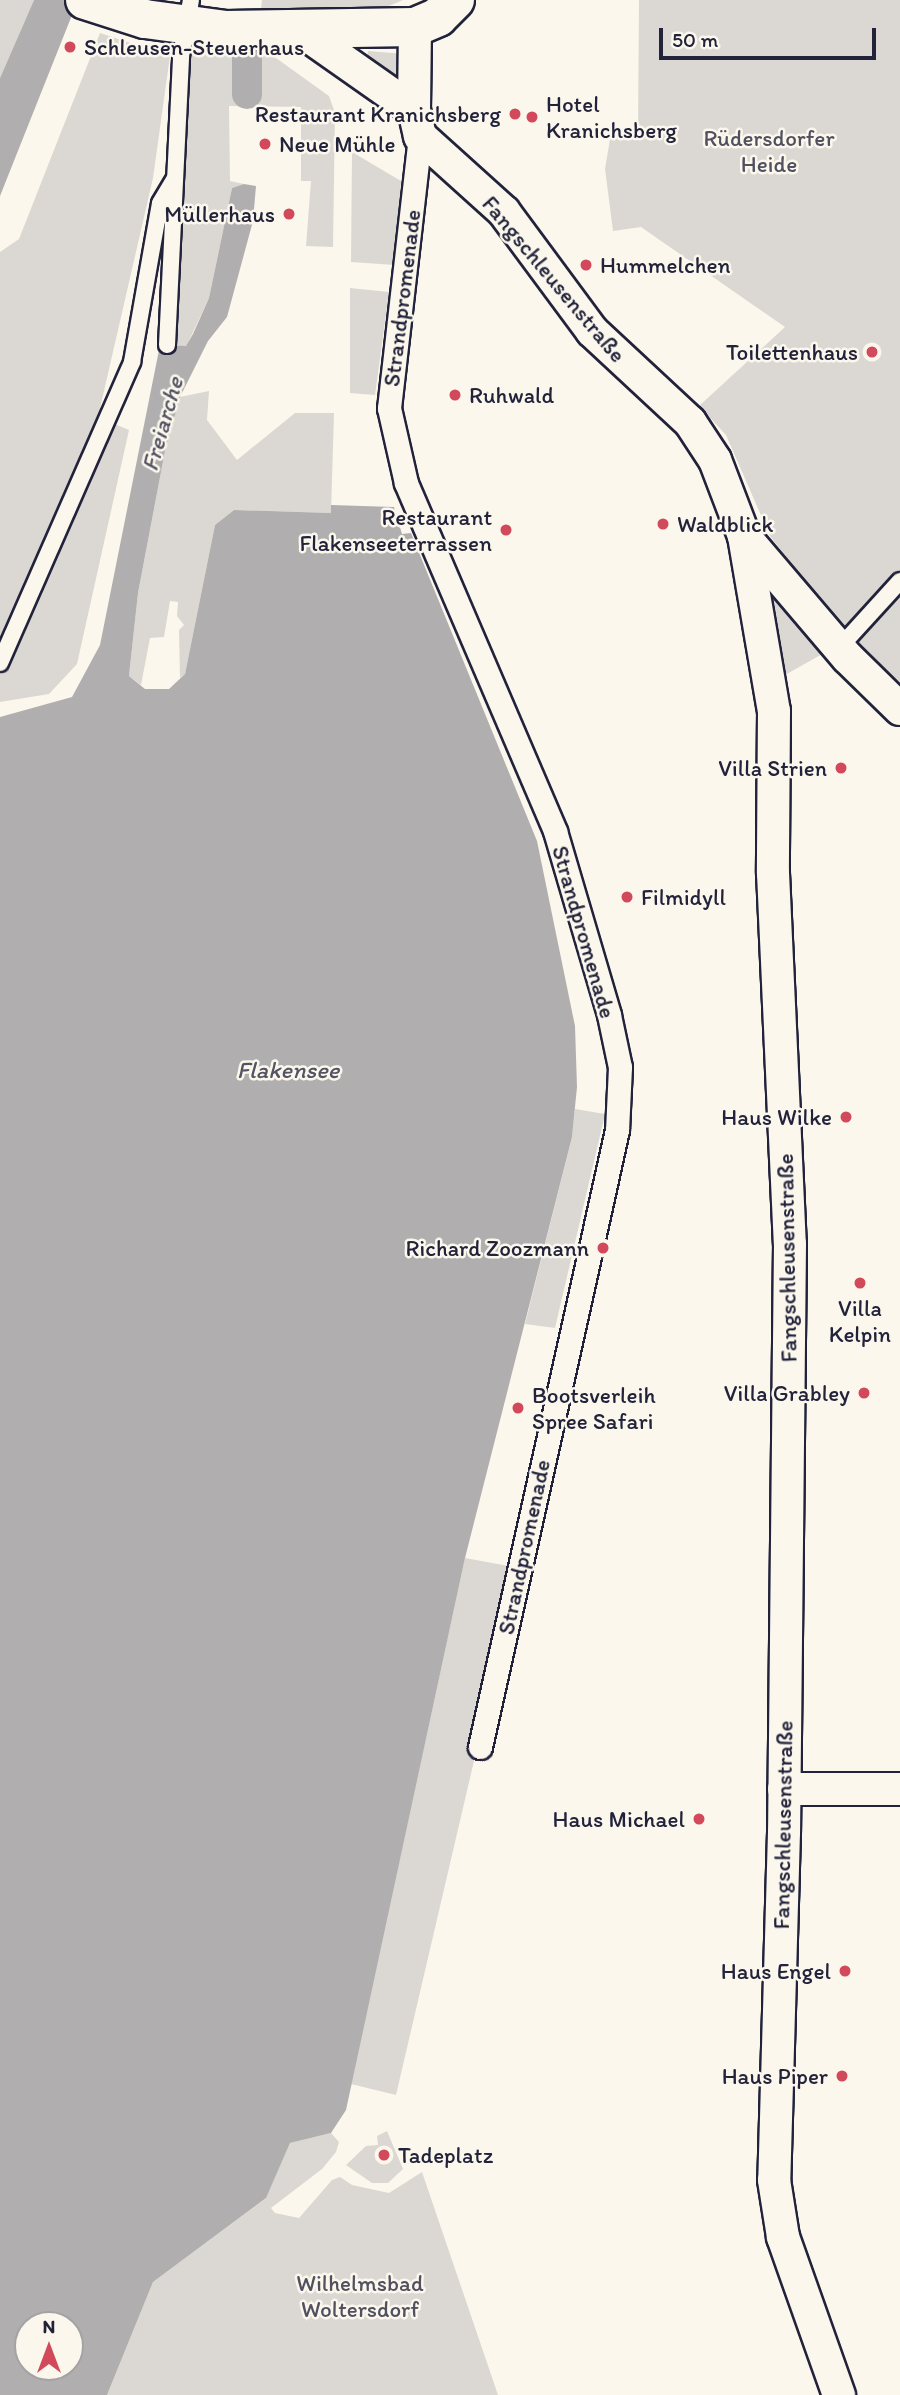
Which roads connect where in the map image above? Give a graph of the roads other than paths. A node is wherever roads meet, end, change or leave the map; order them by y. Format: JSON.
{"nodes":[{"id":1,"x":85,"y":0,"type":"edge"},
{"id":2,"x":455,"y":0,"type":"edge"},
{"id":3,"x":188,"y":13,"type":"edge"},
{"id":4,"x":415,"y":27,"type":"junction"},
{"id":5,"x":288,"y":30,"type":"junction"},
{"id":6,"x":417,"y":123,"type":"junction"},
{"id":7,"x":175,"y":178,"type":"junction"},
{"id":8,"x":167,"y":345,"type":"dead end"},
{"id":9,"x":744,"y":536,"type":"junction"},
{"id":10,"x":900,"y":581,"type":"edge"},
{"id":11,"x":840,"y":647,"type":"junction"},
{"id":12,"x":0,"y":663,"type":"edge"},
{"id":13,"x":900,"y":709,"type":"edge"},
{"id":14,"x":480,"y":1748,"type":"dead end"},
{"id":15,"x":784,"y":1788,"type":"junction"},
{"id":16,"x":900,"y":1789,"type":"edge"},
{"id":17,"x":839,"y":2395,"type":"edge"}],
"edges":[{"from":1,"to":3,"type":"street"},
{"from":2,"to":4,"type":"street"},
{"from":3,"to":5,"type":"street"},
{"from":3,"to":7,"type":"lane"},
{"from":4,"to":5,"type":"street"},
{"from":4,"to":6,"type":"street"},
{"from":5,"to":6,"type":"street","name":"Fangschleusenstraße"},
{"from":6,"to":9,"type":"street","name":"Fangschleusenstraße"},
{"from":6,"to":14,"type":"street","name":"Strandpromenade"},
{"from":7,"to":8,"type":"lane"},
{"from":7,"to":12,"type":"lane"},
{"from":9,"to":11,"type":"street"},
{"from":9,"to":15,"type":"street","name":"Fangschleusenstraße"},
{"from":10,"to":11,"type":"lane"},
{"from":11,"to":13,"type":"street"},
{"from":15,"to":16,"type":"street"},
{"from":15,"to":17,"type":"street","name":"Fangschleusenstraße"}]}
